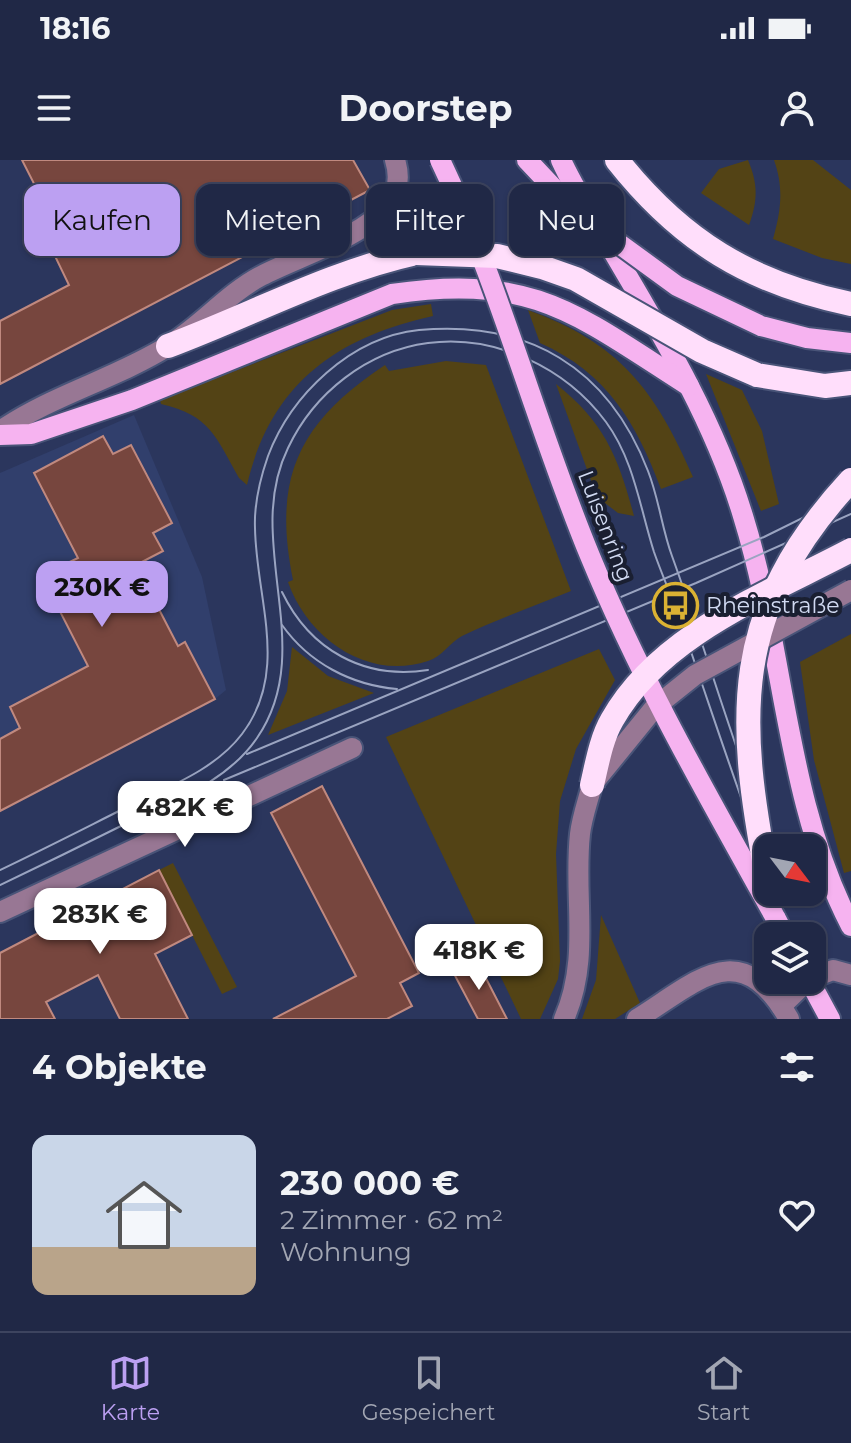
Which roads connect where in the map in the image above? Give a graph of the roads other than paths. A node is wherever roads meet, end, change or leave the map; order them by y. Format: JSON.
{"nodes":[{"id":1,"x":395,"y":160,"type":"edge"},
{"id":2,"x":440,"y":160,"type":"edge"},
{"id":3,"x":527,"y":160,"type":"edge"},
{"id":4,"x":561,"y":160,"type":"edge"},
{"id":5,"x":617,"y":160,"type":"edge"},
{"id":6,"x":851,"y":304,"type":"edge"},
{"id":7,"x":851,"y":343,"type":"edge"},
{"id":8,"x":168,"y":346,"type":"junction"},
{"id":9,"x":851,"y":383,"type":"edge"},
{"id":10,"x":689,"y":386,"type":"junction"},
{"id":11,"x":0,"y":433,"type":"edge"},
{"id":12,"x":851,"y":480,"type":"edge"},
{"id":13,"x":851,"y":550,"type":"edge"},
{"id":14,"x":851,"y":590,"type":"edge"},
{"id":15,"x":352,"y":748,"type":"dead end"},
{"id":16,"x":590,"y":790,"type":"junction"},
{"id":17,"x":759,"y":834,"type":"edge"},
{"id":18,"x":0,"y":912,"type":"edge"},
{"id":19,"x":778,"y":922,"type":"edge"},
{"id":20,"x":851,"y":926,"type":"edge"},
{"id":21,"x":826,"y":973,"type":"edge"},
{"id":22,"x":851,"y":975,"type":"edge"},
{"id":23,"x":799,"y":994,"type":"edge"},
{"id":24,"x":818,"y":994,"type":"edge"},
{"id":25,"x":666,"y":1011,"type":"edge"},
{"id":26,"x":785,"y":1012,"type":"edge"},
{"id":27,"x":564,"y":1019,"type":"edge"},
{"id":28,"x":637,"y":1019,"type":"edge"},
{"id":29,"x":830,"y":1019,"type":"edge"}],
"edges":[{"from":1,"to":8,"type":"street"},
{"from":2,"to":19,"type":"main road","name":"Luisenring","bridge":true},
{"from":3,"to":7,"type":"main road","bridge":true},
{"from":4,"to":10,"type":"main road"},
{"from":5,"to":6,"type":"highway"},
{"from":8,"to":9,"type":"highway","bridge":true},
{"from":8,"to":11,"type":"street"},
{"from":10,"to":11,"type":"main road"},
{"from":10,"to":20,"type":"main road"},
{"from":12,"to":17,"type":"highway","bridge":true},
{"from":13,"to":16,"type":"highway","bridge":true},
{"from":14,"to":16,"type":"street","bridge":true},
{"from":15,"to":18,"type":"street"},
{"from":16,"to":27,"type":"street"},
{"from":21,"to":22,"type":"street"},
{"from":23,"to":26,"type":"street"},
{"from":24,"to":29,"type":"main road"},
{"from":25,"to":26,"type":"street"},
{"from":25,"to":28,"type":"street"}]}
